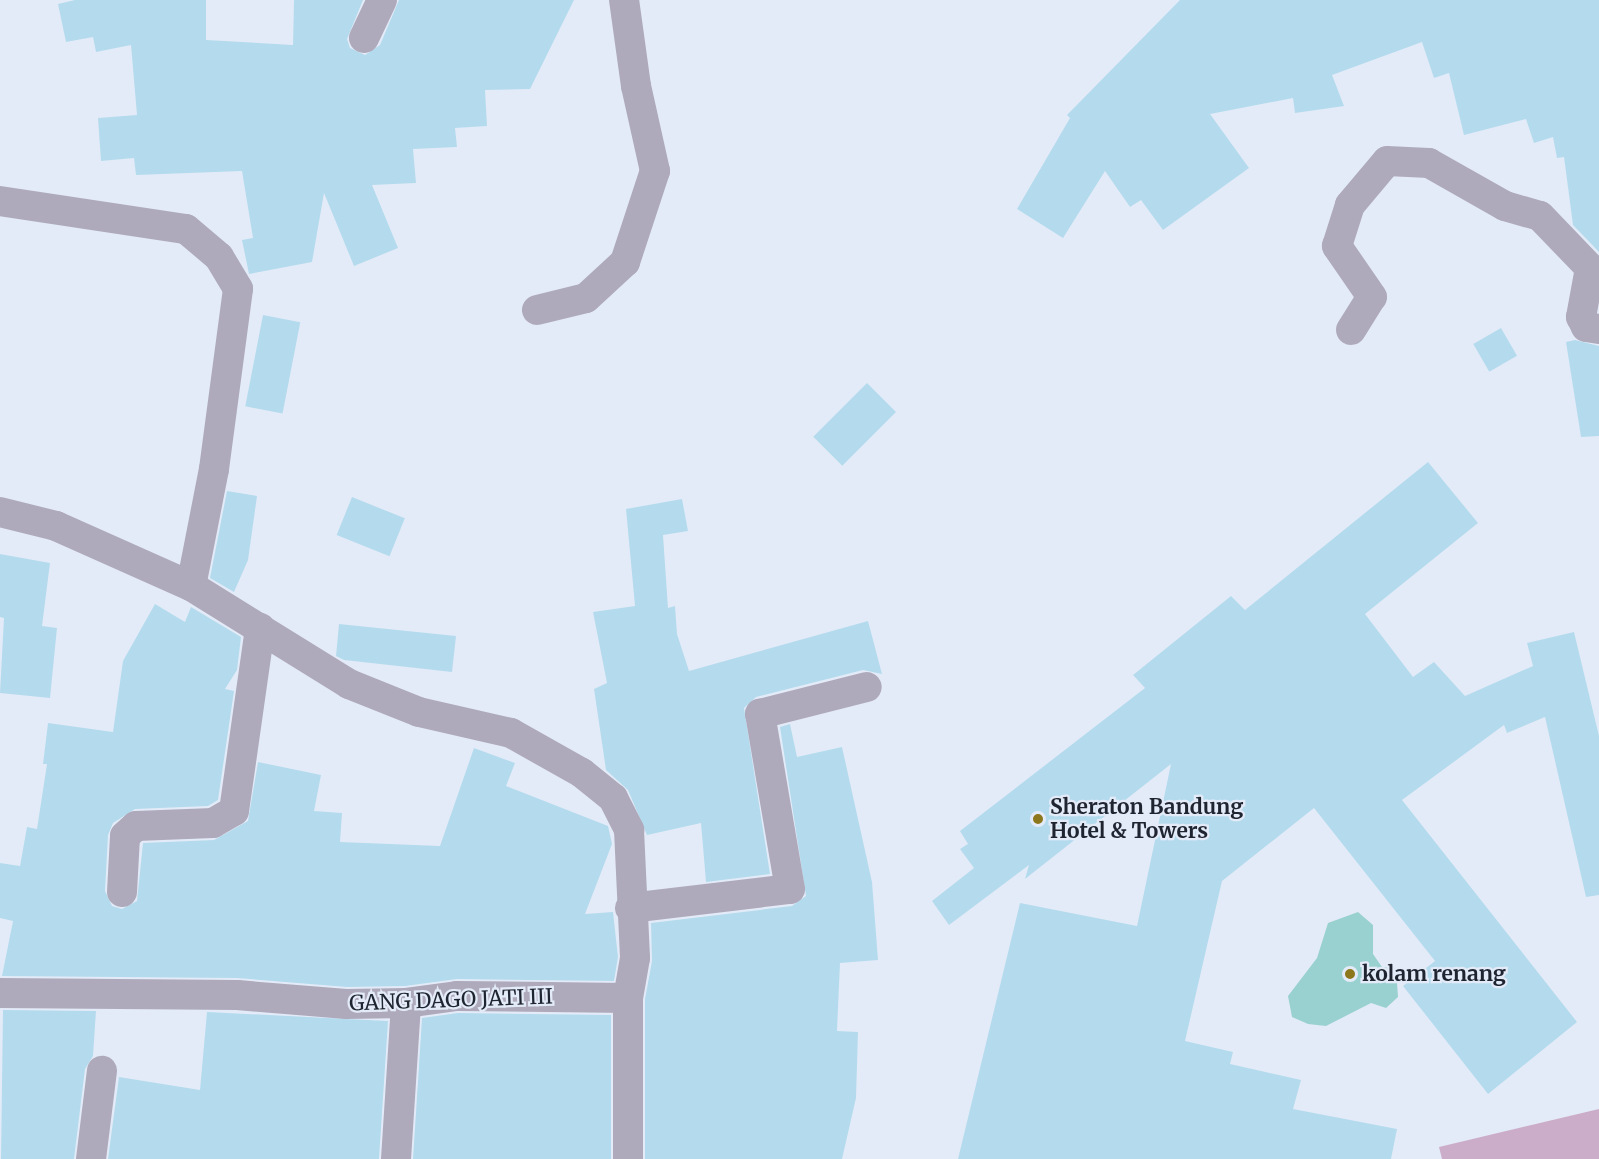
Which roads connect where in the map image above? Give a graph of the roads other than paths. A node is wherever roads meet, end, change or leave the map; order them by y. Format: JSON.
{"nodes":[{"id":1,"x":382,"y":0,"type":"edge"},
{"id":2,"x":624,"y":0,"type":"edge"},
{"id":3,"x":364,"y":39,"type":"dead end"},
{"id":4,"x":0,"y":201,"type":"edge"},
{"id":5,"x":537,"y":310,"type":"dead end"},
{"id":6,"x":1599,"y":329,"type":"edge"},
{"id":7,"x":1351,"y":330,"type":"dead end"},
{"id":8,"x":0,"y":512,"type":"edge"},
{"id":9,"x":191,"y":586,"type":"junction"},
{"id":10,"x":260,"y":628,"type":"junction"},
{"id":11,"x":867,"y":687,"type":"dead end"},
{"id":12,"x":122,"y":892,"type":"dead end"},
{"id":13,"x":630,"y":908,"type":"junction"},
{"id":14,"x":0,"y":993,"type":"edge"},
{"id":15,"x":628,"y":998,"type":"junction"},
{"id":16,"x":406,"y":1003,"type":"junction"},
{"id":17,"x":102,"y":1071,"type":"dead end"},
{"id":18,"x":91,"y":1159,"type":"edge"},
{"id":19,"x":396,"y":1159,"type":"edge"},
{"id":20,"x":628,"y":1159,"type":"edge"}],
"edges":[{"from":1,"to":3,"type":"street"},
{"from":2,"to":5,"type":"street"},
{"from":4,"to":9,"type":"street"},
{"from":6,"to":7,"type":"street"},
{"from":8,"to":9,"type":"street"},
{"from":9,"to":10,"type":"street"},
{"from":10,"to":12,"type":"street"},
{"from":10,"to":13,"type":"street"},
{"from":11,"to":13,"type":"street"},
{"from":13,"to":15,"type":"street"},
{"from":14,"to":16,"type":"street","name":"GANG DAGO JATI III"},
{"from":15,"to":16,"type":"street","name":"GANG DAGO JATI III"},
{"from":15,"to":20,"type":"street"},
{"from":16,"to":19,"type":"street"},
{"from":17,"to":18,"type":"street"}]}
